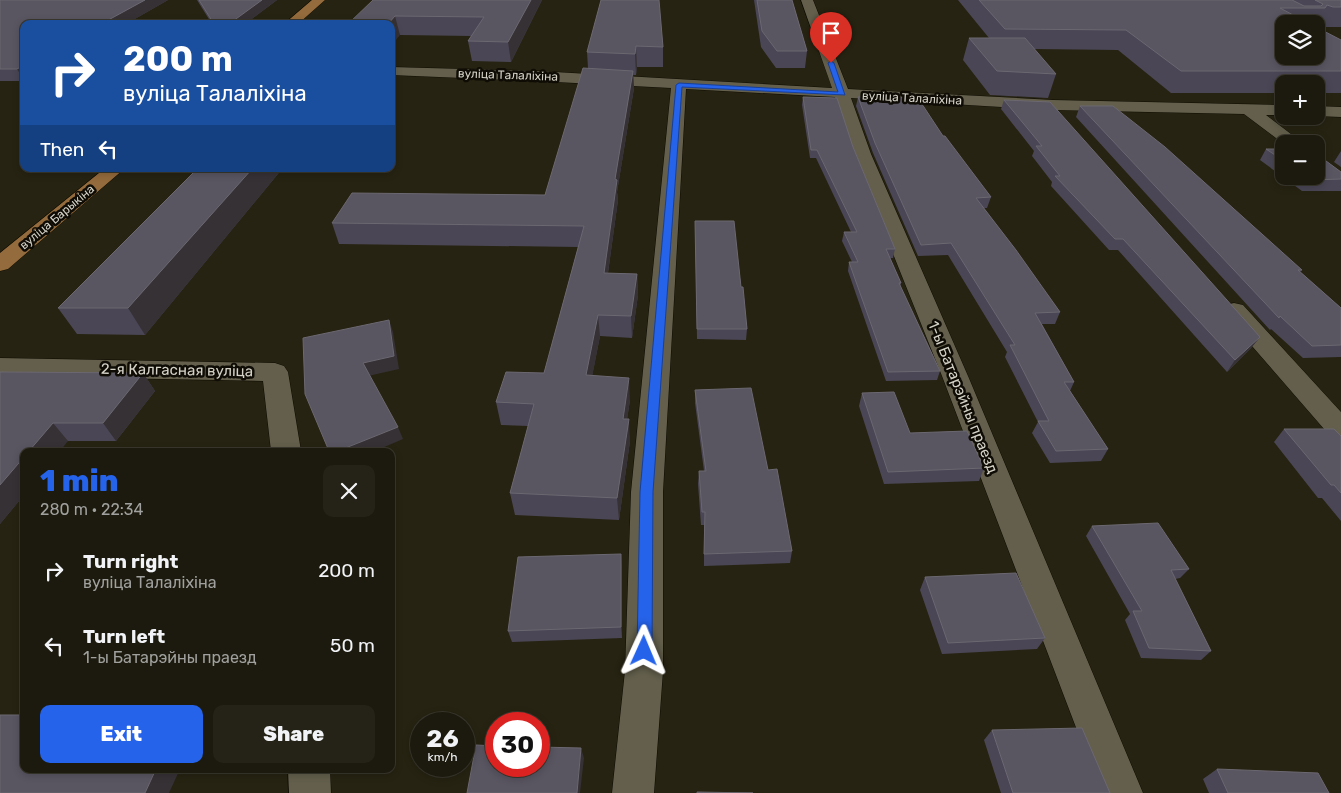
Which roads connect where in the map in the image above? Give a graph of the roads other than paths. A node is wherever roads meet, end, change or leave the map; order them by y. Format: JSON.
{"nodes":[{"id":1,"x":318,"y":0,"type":"edge"},
{"id":2,"x":807,"y":0,"type":"edge"},
{"id":3,"x":295,"y":20,"type":"edge"},
{"id":4,"x":395,"y":71,"type":"edge"},
{"id":5,"x":679,"y":85,"type":"junction"},
{"id":6,"x":842,"y":94,"type":"junction"},
{"id":7,"x":1053,"y":105,"type":"junction"},
{"id":8,"x":1249,"y":110,"type":"junction"},
{"id":9,"x":1275,"y":110,"type":"edge"},
{"id":10,"x":1325,"y":111,"type":"edge"},
{"id":11,"x":1341,"y":112,"type":"edge"},
{"id":12,"x":1072,"y":127,"type":"edge"},
{"id":13,"x":1283,"y":135,"type":"edge"},
{"id":14,"x":111,"y":172,"type":"edge"},
{"id":15,"x":0,"y":264,"type":"edge"},
{"id":16,"x":1220,"y":295,"type":"edge"},
{"id":17,"x":0,"y":368,"type":"edge"},
{"id":18,"x":1341,"y":430,"type":"edge"},
{"id":19,"x":286,"y":448,"type":"edge"},
{"id":20,"x":309,"y":773,"type":"edge"},
{"id":21,"x":310,"y":793,"type":"edge"},
{"id":22,"x":633,"y":793,"type":"edge"},
{"id":23,"x":1122,"y":793,"type":"edge"}],
"edges":[{"from":1,"to":3,"type":"main road"},
{"from":2,"to":6,"type":"street","name":"1-ы Батарэйны праезд"},
{"from":4,"to":5,"type":"street","name":"вуліца Талаліхіна"},
{"from":5,"to":6,"type":"street","name":"вуліца Талаліхіна"},
{"from":5,"to":22,"type":"street"},
{"from":6,"to":7,"type":"street","name":"вуліца Талаліхіна"},
{"from":6,"to":23,"type":"street","name":"1-ы Батарэйны праезд"},
{"from":7,"to":8,"type":"street","name":"вуліца Талаліхіна"},
{"from":7,"to":12,"type":"street"},
{"from":8,"to":9,"type":"street","name":"вуліца Талаліхіна"},
{"from":8,"to":13,"type":"street"},
{"from":10,"to":11,"type":"street"},
{"from":14,"to":15,"type":"main road","name":"вуліца Барыкіна"},
{"from":16,"to":18,"type":"street"},
{"from":17,"to":19,"type":"street","name":"2-я Калгасная вуліца"},
{"from":20,"to":21,"type":"street"}]}
